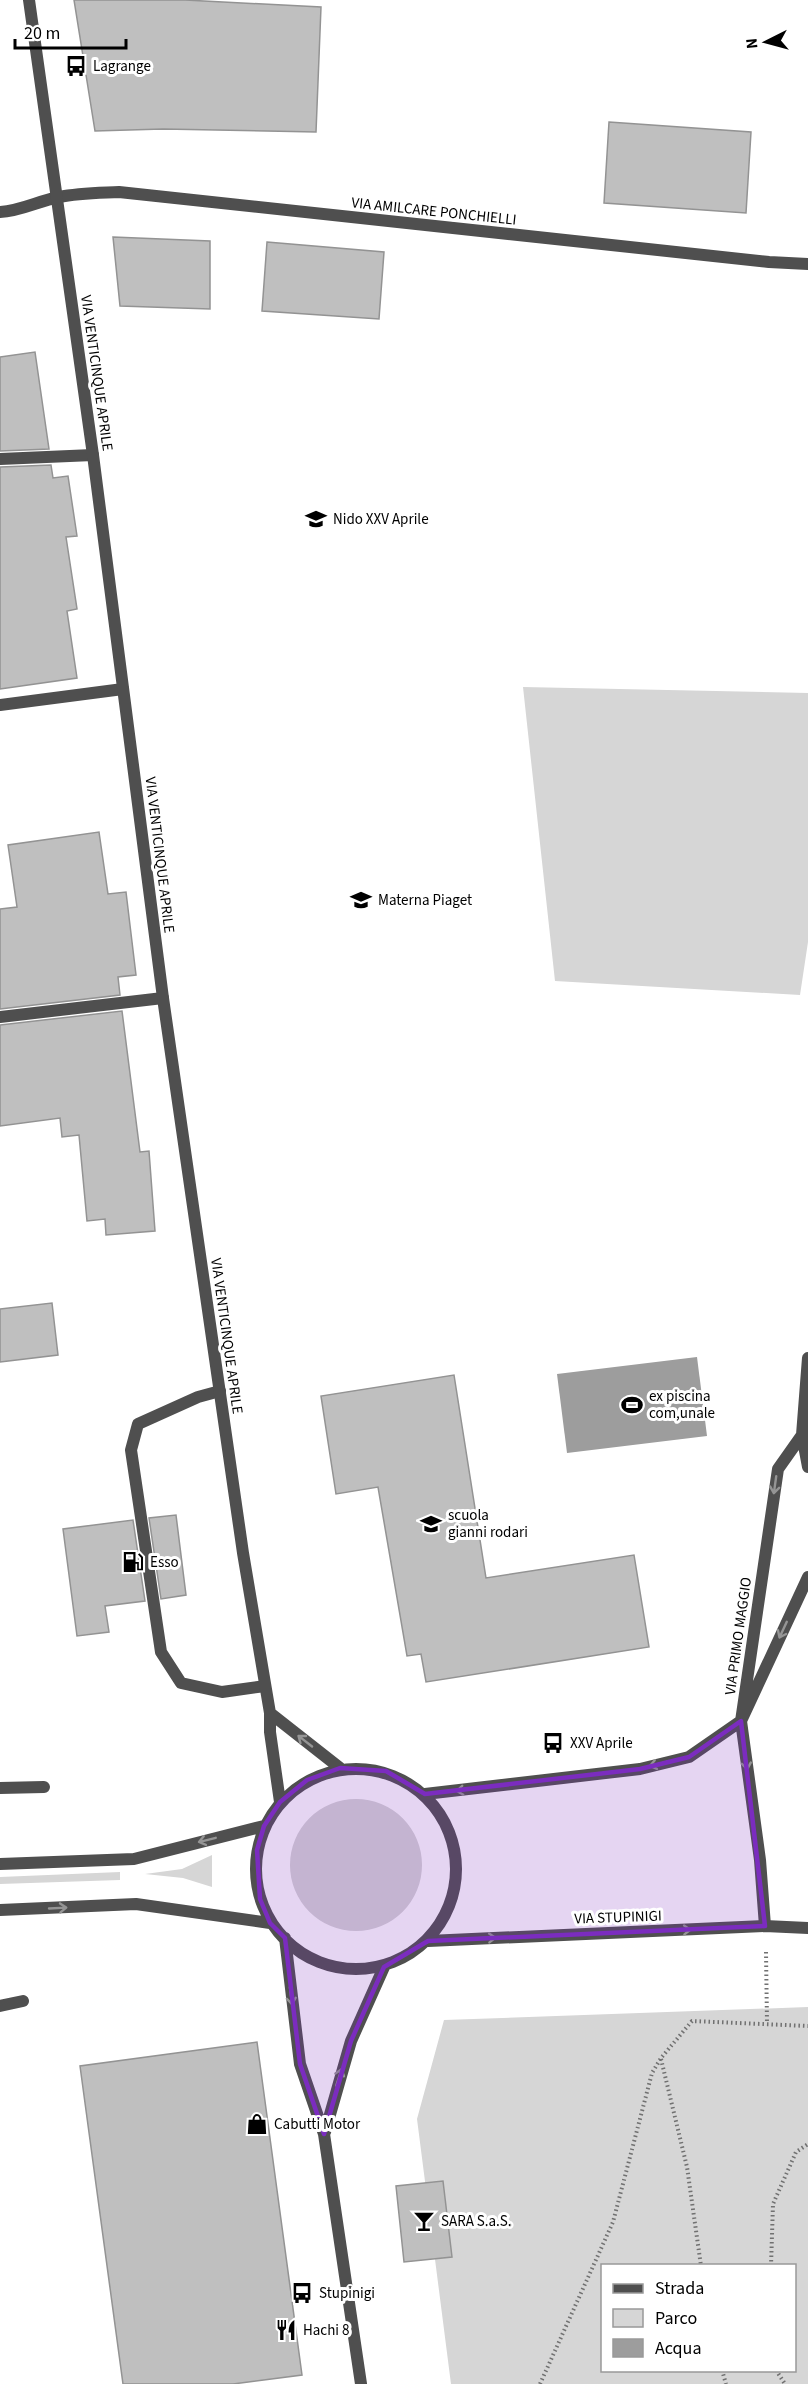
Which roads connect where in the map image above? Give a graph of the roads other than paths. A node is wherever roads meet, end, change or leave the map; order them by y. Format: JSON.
{"nodes":[{"id":1,"x":29,"y":0,"type":"edge"},
{"id":2,"x":57,"y":197,"type":"junction"},
{"id":3,"x":0,"y":212,"type":"edge"},
{"id":4,"x":808,"y":264,"type":"edge"},
{"id":5,"x":93,"y":455,"type":"junction"},
{"id":6,"x":0,"y":459,"type":"edge"},
{"id":7,"x":123,"y":689,"type":"junction"},
{"id":8,"x":0,"y":705,"type":"edge"},
{"id":9,"x":163,"y":998,"type":"junction"},
{"id":10,"x":0,"y":1017,"type":"edge"},
{"id":11,"x":808,"y":1358,"type":"edge"},
{"id":12,"x":220,"y":1391,"type":"junction"},
{"id":13,"x":805,"y":1435,"type":"edge"},
{"id":14,"x":808,"y":1467,"type":"edge"},
{"id":15,"x":808,"y":1577,"type":"edge"},
{"id":16,"x":265,"y":1686,"type":"junction"},
{"id":17,"x":270,"y":1713,"type":"junction"},
{"id":18,"x":741,"y":1721,"type":"junction"},
{"id":19,"x":340,"y":1768,"type":"junction"},
{"id":20,"x":44,"y":1787,"type":"dead end"},
{"id":21,"x":0,"y":1788,"type":"edge"},
{"id":22,"x":425,"y":1794,"type":"junction"},
{"id":23,"x":280,"y":1802,"type":"junction"},
{"id":24,"x":264,"y":1826,"type":"junction"},
{"id":25,"x":0,"y":1864,"type":"edge"},
{"id":26,"x":0,"y":1910,"type":"edge"},
{"id":27,"x":270,"y":1923,"type":"junction"},
{"id":28,"x":765,"y":1926,"type":"junction"},
{"id":29,"x":808,"y":1928,"type":"edge"},
{"id":30,"x":285,"y":1938,"type":"junction"},
{"id":31,"x":428,"y":1941,"type":"junction"},
{"id":32,"x":384,"y":1967,"type":"junction"},
{"id":33,"x":23,"y":2001,"type":"dead end"},
{"id":34,"x":0,"y":2006,"type":"edge"},
{"id":35,"x":324,"y":2134,"type":"junction"},
{"id":36,"x":361,"y":2384,"type":"edge"}],
"edges":[{"from":1,"to":2,"type":"street","name":"VIA VENTICINQUE APRILE"},
{"from":2,"to":3,"type":"street","name":"VIA AMILCARE PONCHIELLI"},
{"from":2,"to":4,"type":"street","name":"VIA AMILCARE PONCHIELLI"},
{"from":2,"to":5,"type":"street","name":"VIA VENTICINQUE APRILE"},
{"from":5,"to":6,"type":"street"},
{"from":5,"to":7,"type":"street","name":"VIA VENTICINQUE APRILE"},
{"from":7,"to":8,"type":"street"},
{"from":7,"to":9,"type":"street","name":"VIA VENTICINQUE APRILE"},
{"from":9,"to":10,"type":"street"},
{"from":9,"to":12,"type":"street","name":"VIA VENTICINQUE APRILE"},
{"from":11,"to":13,"type":"street","name":"VIA PRIMO MAGGIO"},
{"from":12,"to":16,"type":"street","name":"VIA VENTICINQUE APRILE"},
{"from":12,"to":16,"type":"street"},
{"from":13,"to":14,"type":"street"},
{"from":13,"to":18,"type":"street","name":"VIA PRIMO MAGGIO","one_way":true},
{"from":15,"to":18,"type":"street","one_way":true},
{"from":16,"to":17,"type":"street","name":"VIA VENTICINQUE APRILE"},
{"from":19,"to":17,"type":"street","one_way":true},
{"from":17,"to":23,"type":"street","name":"VIA VENTICINQUE APRILE"},
{"from":18,"to":22,"type":"street","one_way":true},
{"from":18,"to":28,"type":"street","name":"VIA PRIMO MAGGIO","one_way":true},
{"from":19,"to":22,"type":"street"},
{"from":19,"to":23,"type":"street"},
{"from":20,"to":21,"type":"street"},
{"from":22,"to":31,"type":"street"},
{"from":23,"to":24,"type":"street"},
{"from":24,"to":25,"type":"street","one_way":true},
{"from":24,"to":27,"type":"street"},
{"from":26,"to":27,"type":"street","one_way":true},
{"from":27,"to":30,"type":"street"},
{"from":28,"to":29,"type":"street","name":"VIA STUPINIGI"},
{"from":31,"to":28,"type":"street","name":"VIA STUPINIGI","one_way":true},
{"from":30,"to":32,"type":"street"},
{"from":30,"to":35,"type":"street","one_way":true},
{"from":31,"to":32,"type":"street"},
{"from":35,"to":32,"type":"street","one_way":true},
{"from":33,"to":34,"type":"street"},
{"from":35,"to":36,"type":"street"}]}
